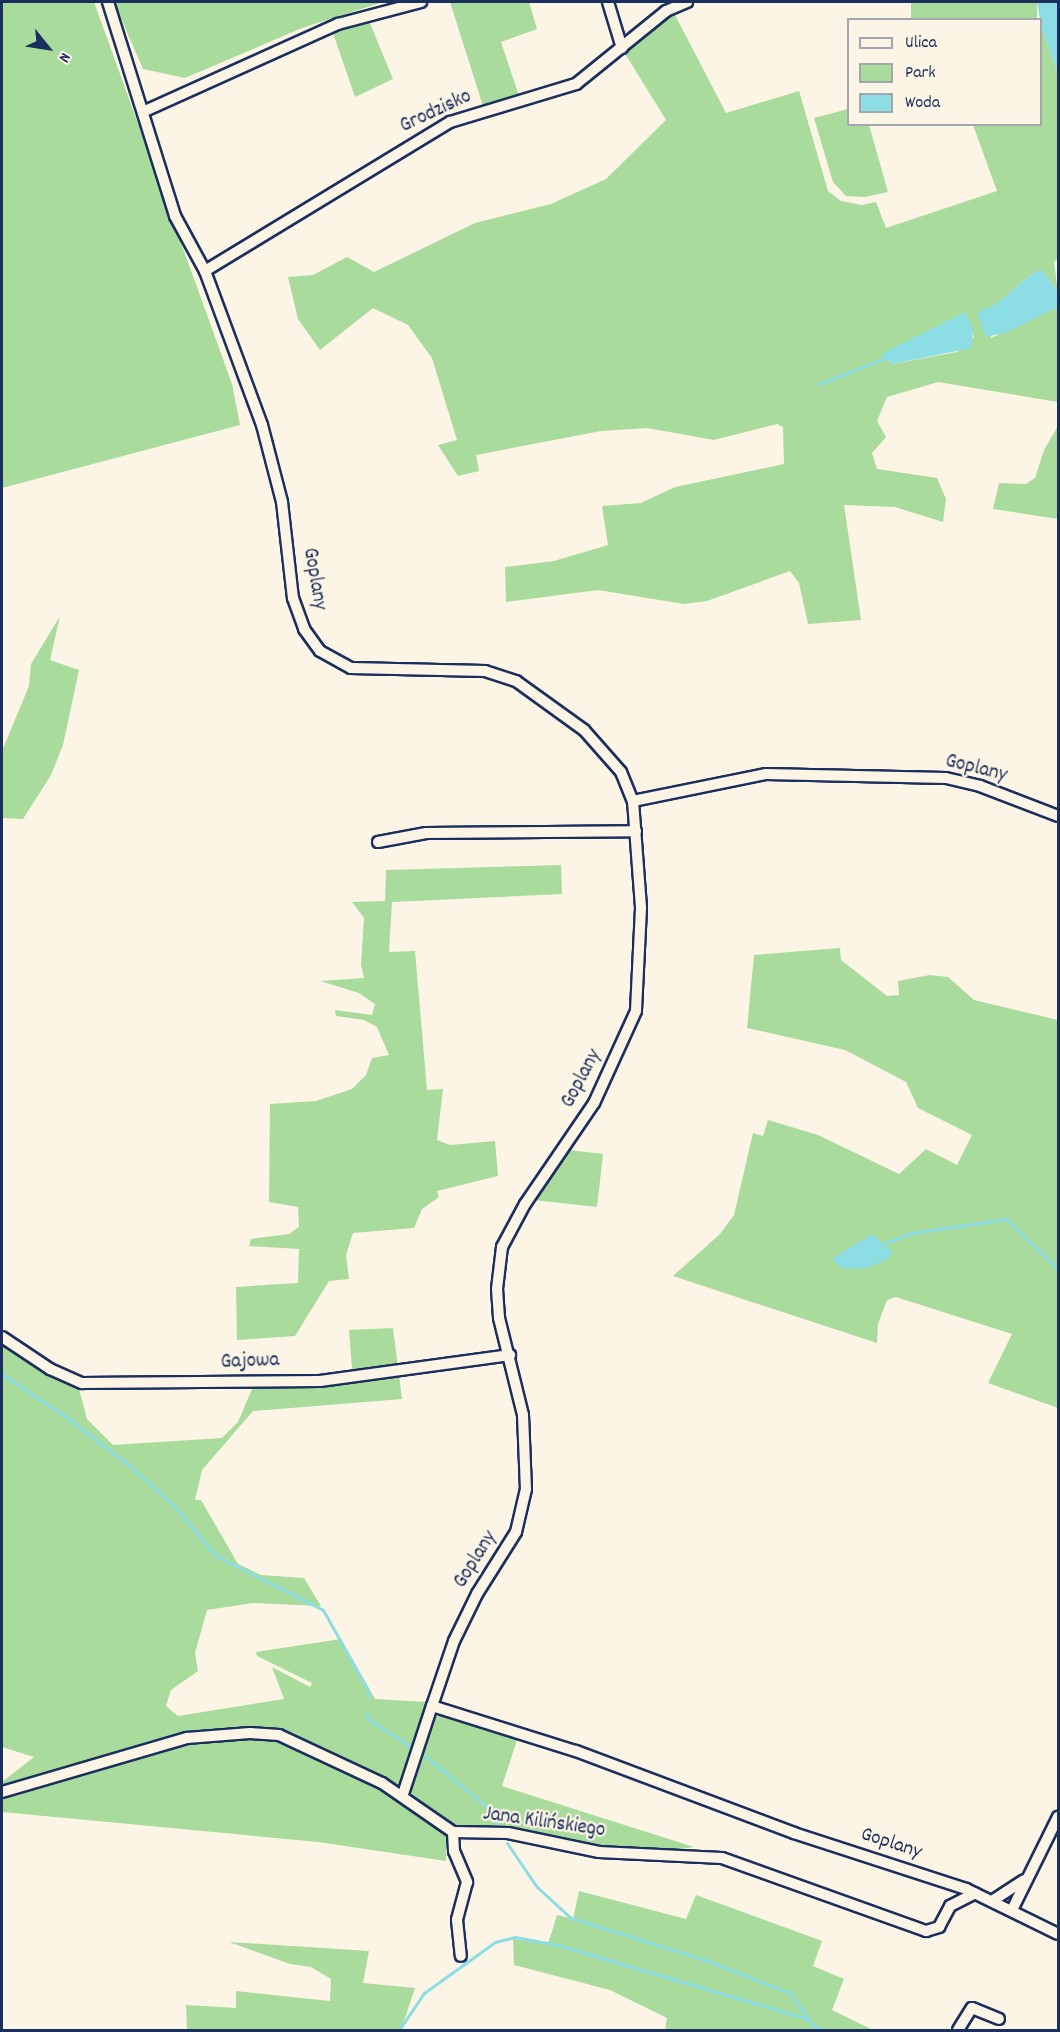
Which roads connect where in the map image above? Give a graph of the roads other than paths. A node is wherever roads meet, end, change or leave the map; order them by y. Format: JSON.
{"nodes":[{"id":1,"x":108,"y":2,"type":"edge"},
{"id":2,"x":421,"y":2,"type":"edge"},
{"id":3,"x":608,"y":2,"type":"edge"},
{"id":4,"x":687,"y":2,"type":"edge"},
{"id":5,"x":622,"y":48,"type":"junction"},
{"id":6,"x":145,"y":111,"type":"junction"},
{"id":7,"x":205,"y":272,"type":"junction"},
{"id":8,"x":633,"y":801,"type":"junction"},
{"id":9,"x":1059,"y":816,"type":"edge"},
{"id":10,"x":636,"y":831,"type":"junction"},
{"id":11,"x":378,"y":842,"type":"dead end"},
{"id":12,"x":2,"y":1337,"type":"edge"},
{"id":13,"x":510,"y":1355,"type":"junction"},
{"id":14,"x":432,"y":1706,"type":"junction"},
{"id":15,"x":2,"y":1792,"type":"edge"},
{"id":16,"x":403,"y":1794,"type":"junction"},
{"id":17,"x":1059,"y":1817,"type":"edge"},
{"id":18,"x":453,"y":1832,"type":"junction"},
{"id":19,"x":1024,"y":1880,"type":"junction"},
{"id":20,"x":975,"y":1893,"type":"junction"},
{"id":21,"x":992,"y":1901,"type":"junction"},
{"id":22,"x":1012,"y":1910,"type":"junction"},
{"id":23,"x":1059,"y":1934,"type":"edge"},
{"id":24,"x":460,"y":1956,"type":"dead end"},
{"id":25,"x":999,"y":2019,"type":"dead end"},
{"id":26,"x":958,"y":2031,"type":"edge"}],
"edges":[{"from":1,"to":6,"type":"street"},
{"from":2,"to":6,"type":"street"},
{"from":3,"to":5,"type":"street"},
{"from":4,"to":5,"type":"street","name":"Grodzisko"},
{"from":5,"to":7,"type":"street","name":"Grodzisko"},
{"from":6,"to":7,"type":"street"},
{"from":7,"to":8,"type":"street","name":"Goplany"},
{"from":8,"to":9,"type":"street","name":"Goplany"},
{"from":8,"to":10,"type":"street","name":"Goplany"},
{"from":10,"to":11,"type":"street"},
{"from":10,"to":13,"type":"street","name":"Goplany"},
{"from":12,"to":13,"type":"street","name":"Gajowa"},
{"from":13,"to":14,"type":"street","name":"Goplany"},
{"from":14,"to":16,"type":"street"},
{"from":14,"to":20,"type":"street","name":"Goplany"},
{"from":15,"to":16,"type":"street","name":"Jana Kilińskiego"},
{"from":16,"to":18,"type":"street","name":"Jana Kilińskiego"},
{"from":17,"to":19,"type":"street"},
{"from":18,"to":20,"type":"street","name":"Jana Kilińskiego"},
{"from":18,"to":24,"type":"street"},
{"from":19,"to":21,"type":"street"},
{"from":19,"to":22,"type":"street"},
{"from":20,"to":21,"type":"street","name":"Goplany"},
{"from":21,"to":22,"type":"street","name":"Goplany"},
{"from":22,"to":23,"type":"street","name":"Goplany"},
{"from":25,"to":26,"type":"street"}]}
